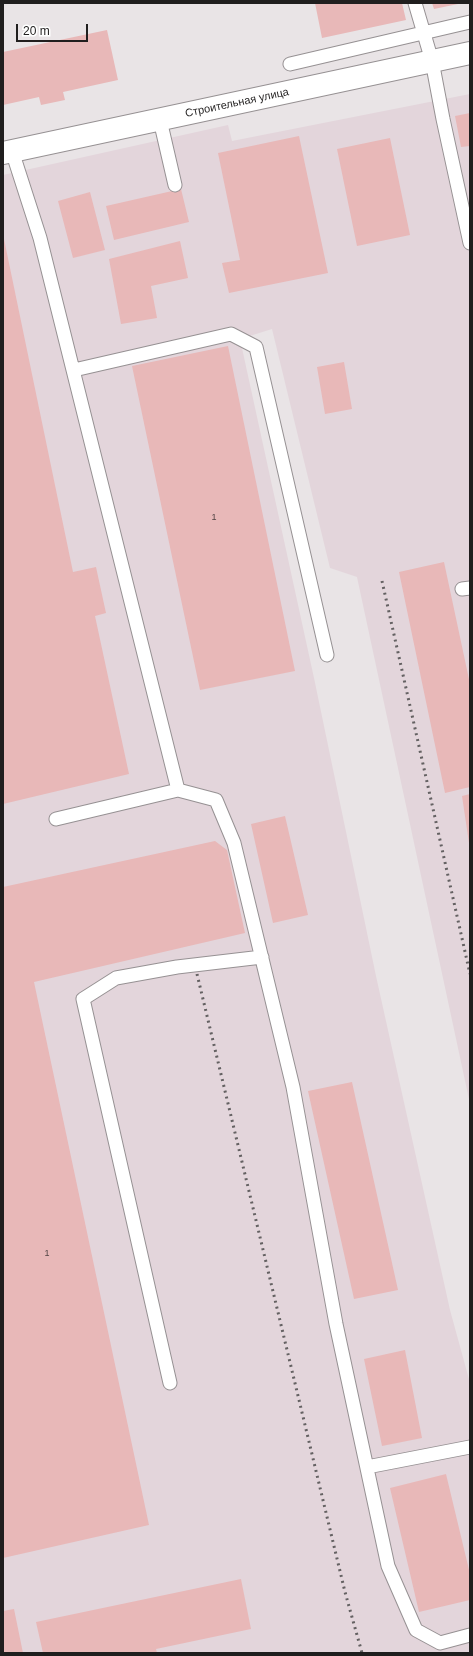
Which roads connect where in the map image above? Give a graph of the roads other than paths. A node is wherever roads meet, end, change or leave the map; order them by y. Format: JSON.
{"nodes":[{"id":1,"x":415,"y":3,"type":"edge"},
{"id":2,"x":470,"y":22,"type":"edge"},
{"id":3,"x":424,"y":33,"type":"junction"},
{"id":4,"x":470,"y":53,"type":"edge"},
{"id":5,"x":432,"y":61,"type":"junction"},
{"id":6,"x":290,"y":64,"type":"dead end"},
{"id":7,"x":160,"y":120,"type":"junction"},
{"id":8,"x":7,"y":152,"type":"edge"},
{"id":9,"x":175,"y":185,"type":"dead end"},
{"id":10,"x":470,"y":243,"type":"edge"},
{"id":11,"x":74,"y":370,"type":"junction"},
{"id":12,"x":327,"y":654,"type":"dead end"},
{"id":13,"x":178,"y":790,"type":"junction"},
{"id":14,"x":56,"y":819,"type":"dead end"},
{"id":15,"x":262,"y":956,"type":"junction"},
{"id":16,"x":170,"y":1383,"type":"dead end"},
{"id":17,"x":470,"y":1447,"type":"edge"},
{"id":18,"x":367,"y":1468,"type":"junction"},
{"id":19,"x":470,"y":1635,"type":"edge"},
{"id":20,"x":441,"y":1648,"type":"edge"}],
"edges":[{"from":1,"to":3,"type":"lane"},
{"from":2,"to":3,"type":"lane"},
{"from":3,"to":5,"type":"lane"},
{"from":3,"to":6,"type":"lane"},
{"from":4,"to":5,"type":"street","name":"Строительная улица"},
{"from":5,"to":7,"type":"street","name":"Строительная улица"},
{"from":5,"to":10,"type":"lane"},
{"from":7,"to":8,"type":"street","name":"Строительная улица"},
{"from":7,"to":9,"type":"lane"},
{"from":8,"to":11,"type":"lane"},
{"from":11,"to":12,"type":"lane"},
{"from":11,"to":13,"type":"lane"},
{"from":13,"to":14,"type":"lane"},
{"from":13,"to":15,"type":"lane"},
{"from":15,"to":16,"type":"lane"},
{"from":15,"to":18,"type":"lane"},
{"from":17,"to":18,"type":"lane"},
{"from":18,"to":20,"type":"lane"},
{"from":19,"to":20,"type":"lane"}]}
